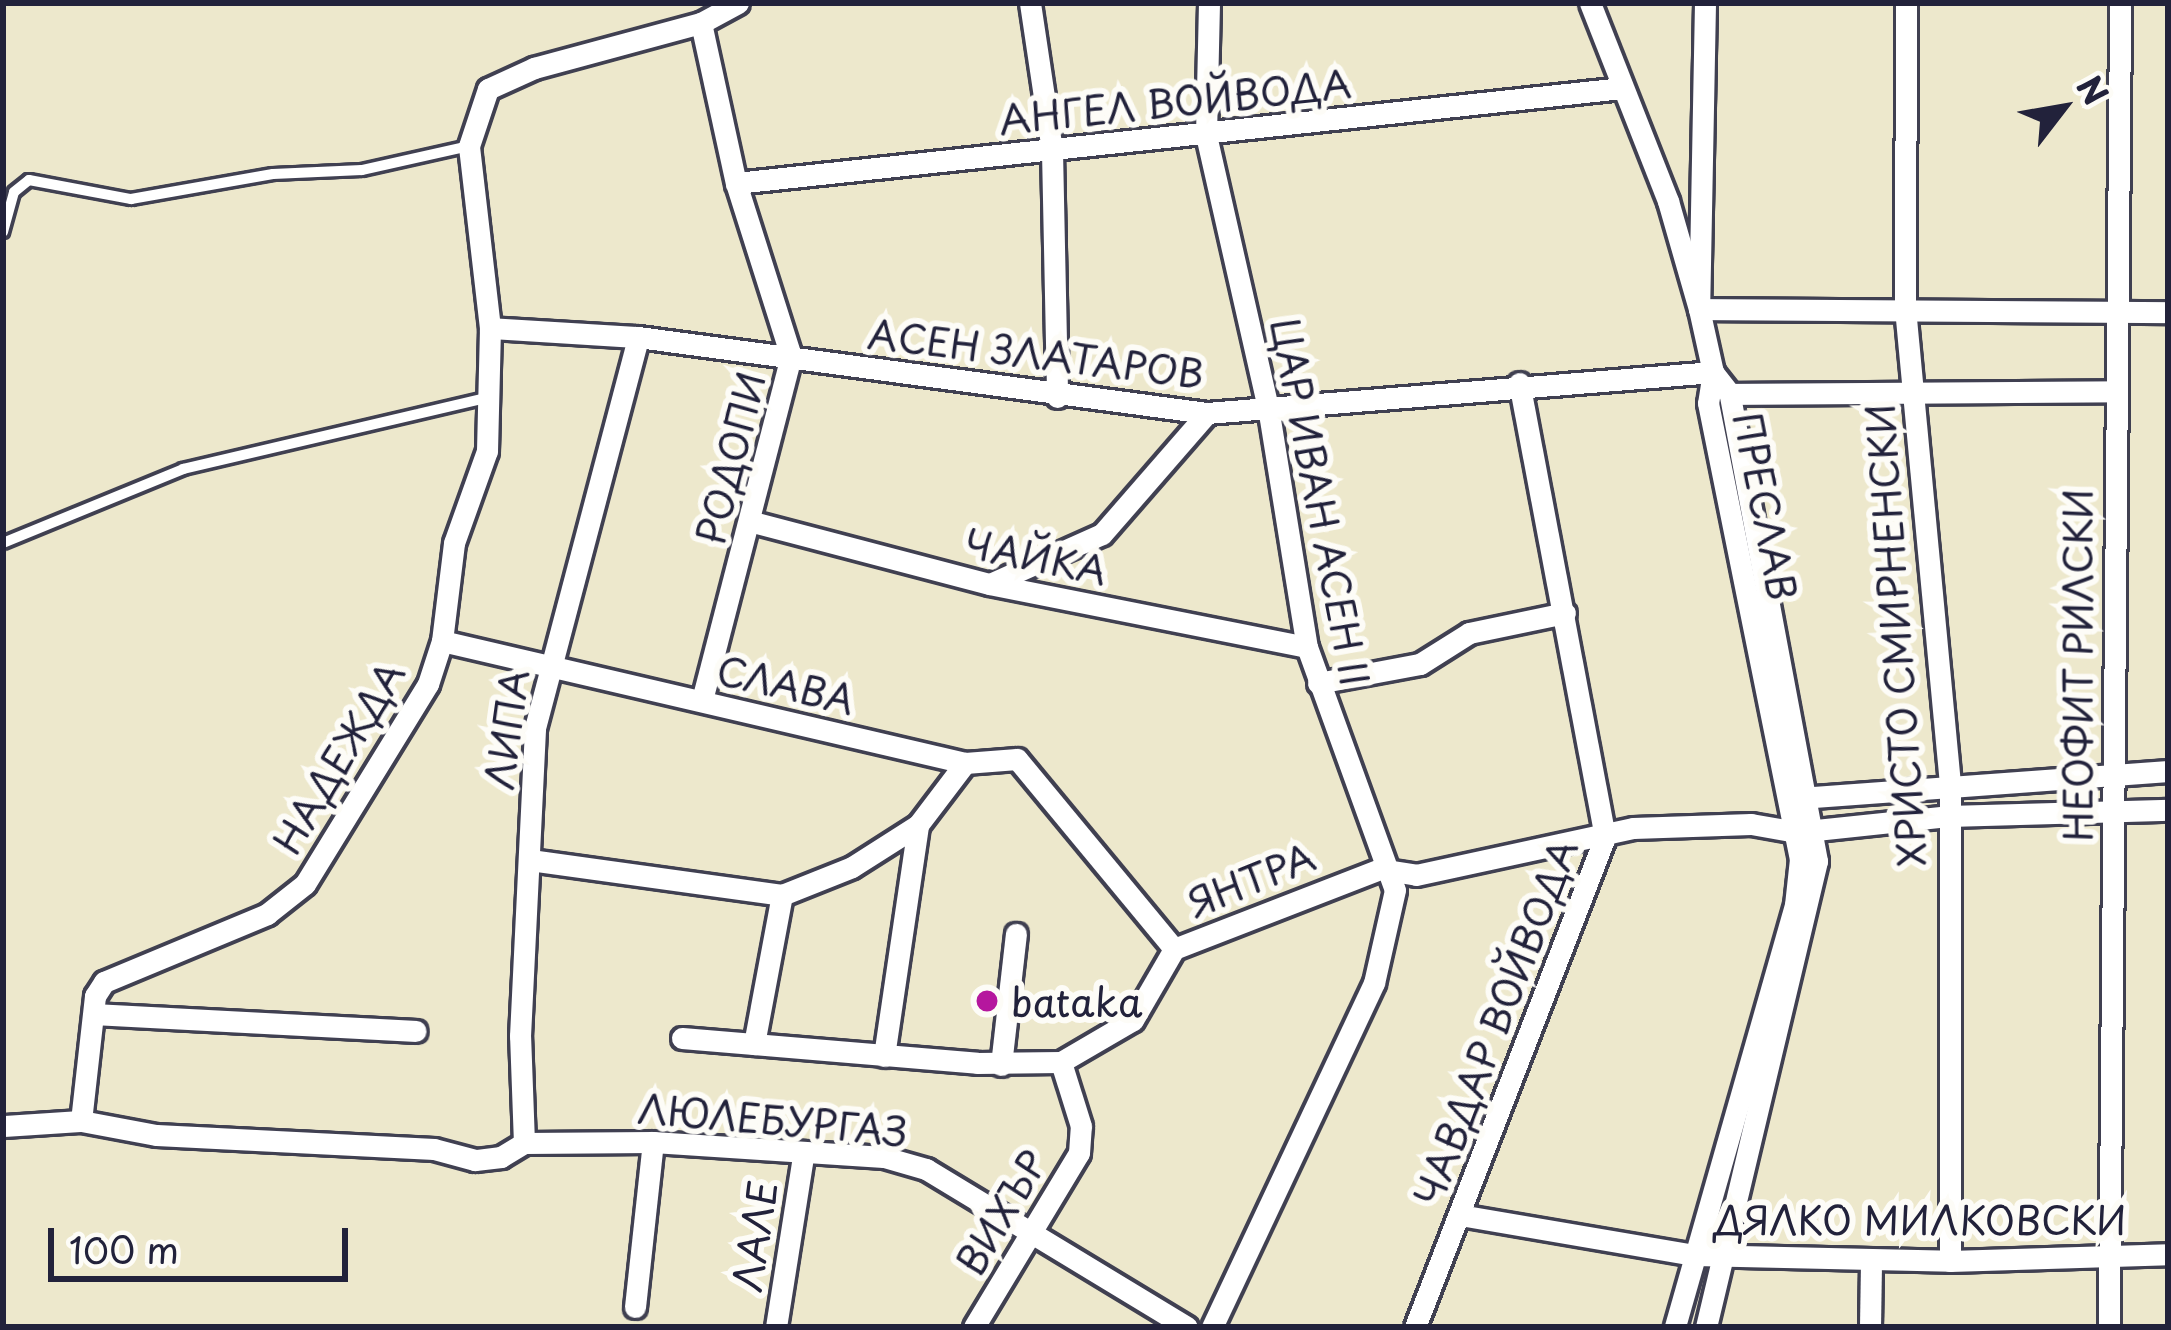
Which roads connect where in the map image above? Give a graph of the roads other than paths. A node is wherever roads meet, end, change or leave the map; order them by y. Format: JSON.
{"nodes":[{"id":1,"x":669,"y":3,"type":"edge"},
{"id":2,"x":739,"y":3,"type":"edge"},
{"id":3,"x":1030,"y":3,"type":"edge"},
{"id":4,"x":1209,"y":3,"type":"edge"},
{"id":5,"x":1590,"y":3,"type":"edge"},
{"id":6,"x":1705,"y":3,"type":"edge"},
{"id":7,"x":1906,"y":3,"type":"edge"},
{"id":8,"x":2120,"y":3,"type":"edge"},
{"id":9,"x":690,"y":25,"type":"junction"},
{"id":10,"x":1622,"y":88,"type":"junction"},
{"id":11,"x":1206,"y":135,"type":"junction"},
{"id":12,"x":469,"y":146,"type":"junction"},
{"id":13,"x":1052,"y":151,"type":"junction"},
{"id":14,"x":736,"y":182,"type":"junction"},
{"id":15,"x":3,"y":232,"type":"edge"},
{"id":16,"x":1905,"y":308,"type":"junction"},
{"id":17,"x":1699,"y":309,"type":"junction"},
{"id":18,"x":2115,"y":312,"type":"junction"},
{"id":19,"x":2168,"y":312,"type":"edge"},
{"id":20,"x":490,"y":328,"type":"junction"},
{"id":21,"x":638,"y":337,"type":"junction"},
{"id":22,"x":791,"y":356,"type":"junction"},
{"id":23,"x":1713,"y":372,"type":"junction"},
{"id":24,"x":1520,"y":383,"type":"junction"},
{"id":25,"x":1912,"y":388,"type":"junction"},
{"id":26,"x":2115,"y":391,"type":"junction"},
{"id":27,"x":1730,"y":394,"type":"junction"},
{"id":28,"x":1057,"y":397,"type":"junction"},
{"id":29,"x":490,"y":398,"type":"junction"},
{"id":30,"x":1268,"y":407,"type":"junction"},
{"id":31,"x":1208,"y":413,"type":"junction"},
{"id":32,"x":753,"y":523,"type":"junction"},
{"id":33,"x":3,"y":543,"type":"edge"},
{"id":34,"x":989,"y":584,"type":"junction"},
{"id":35,"x":1564,"y":613,"type":"junction"},
{"id":36,"x":442,"y":641,"type":"junction"},
{"id":37,"x":1307,"y":646,"type":"junction"},
{"id":38,"x":549,"y":670,"type":"junction"},
{"id":39,"x":1318,"y":683,"type":"junction"},
{"id":40,"x":702,"y":701,"type":"junction"},
{"id":41,"x":965,"y":763,"type":"junction"},
{"id":42,"x":2168,"y":770,"type":"edge"},
{"id":43,"x":2112,"y":774,"type":"junction"},
{"id":44,"x":1950,"y":784,"type":"junction"},
{"id":45,"x":1808,"y":793,"type":"junction"},
{"id":46,"x":1788,"y":805,"type":"junction"},
{"id":47,"x":2168,"y":810,"type":"edge"},
{"id":48,"x":2113,"y":813,"type":"junction"},
{"id":49,"x":1950,"y":816,"type":"junction"},
{"id":50,"x":1751,"y":824,"type":"junction"},
{"id":51,"x":918,"y":825,"type":"junction"},
{"id":52,"x":1807,"y":830,"type":"junction"},
{"id":53,"x":1606,"y":837,"type":"junction"},
{"id":54,"x":530,"y":860,"type":"junction"},
{"id":55,"x":1380,"y":868,"type":"junction"},
{"id":56,"x":782,"y":895,"type":"junction"},
{"id":57,"x":1016,"y":934,"type":"dead end"},
{"id":58,"x":1174,"y":949,"type":"junction"},
{"id":59,"x":94,"y":1014,"type":"junction"},
{"id":60,"x":416,"y":1031,"type":"dead end"},
{"id":61,"x":682,"y":1038,"type":"dead end"},
{"id":62,"x":754,"y":1044,"type":"junction"},
{"id":63,"x":884,"y":1056,"type":"junction"},
{"id":64,"x":1061,"y":1062,"type":"junction"},
{"id":65,"x":1001,"y":1065,"type":"junction"},
{"id":66,"x":81,"y":1121,"type":"junction"},
{"id":67,"x":3,"y":1126,"type":"edge"},
{"id":68,"x":653,"y":1142,"type":"junction"},
{"id":69,"x":524,"y":1143,"type":"junction"},
{"id":70,"x":802,"y":1156,"type":"junction"},
{"id":71,"x":1460,"y":1216,"type":"junction"},
{"id":72,"x":1029,"y":1231,"type":"junction"},
{"id":73,"x":2109,"y":1255,"type":"junction"},
{"id":74,"x":2168,"y":1255,"type":"edge"},
{"id":75,"x":1695,"y":1256,"type":"junction"},
{"id":76,"x":1725,"y":1256,"type":"junction"},
{"id":77,"x":1871,"y":1262,"type":"junction"},
{"id":78,"x":1950,"y":1262,"type":"junction"},
{"id":79,"x":634,"y":1307,"type":"dead end"},
{"id":80,"x":776,"y":1327,"type":"edge"},
{"id":81,"x":974,"y":1327,"type":"edge"},
{"id":82,"x":1187,"y":1327,"type":"edge"},
{"id":83,"x":1212,"y":1327,"type":"edge"},
{"id":84,"x":1414,"y":1327,"type":"edge"},
{"id":85,"x":1676,"y":1327,"type":"edge"},
{"id":86,"x":1706,"y":1327,"type":"edge"},
{"id":87,"x":1870,"y":1327,"type":"edge"},
{"id":88,"x":2109,"y":1327,"type":"edge"}],
"edges":[{"from":1,"to":9,"type":"street","name":"РОДОПИ"},
{"from":2,"to":9,"type":"street"},
{"from":3,"to":13,"type":"street"},
{"from":4,"to":11,"type":"street","name":"ЦАР ИВАН АСЕН II"},
{"from":5,"to":10,"type":"street"},
{"from":6,"to":17,"type":"street"},
{"from":7,"to":16,"type":"street","name":"ХРИСТО СМИРНЕНСКИ"},
{"from":8,"to":18,"type":"street","name":"НЕОФИТ РИЛСКИ"},
{"from":9,"to":12,"type":"street"},
{"from":9,"to":14,"type":"street","name":"РОДОПИ"},
{"from":10,"to":11,"type":"street","name":"АНГЕЛ ВОЙВОДА"},
{"from":10,"to":17,"type":"street"},
{"from":11,"to":13,"type":"street","name":"АНГЕЛ ВОЙВОДА"},
{"from":11,"to":30,"type":"street","name":"ЦАР ИВАН АСЕН II"},
{"from":12,"to":15,"type":"lane"},
{"from":12,"to":20,"type":"street","name":"НАДЕЖДА"},
{"from":13,"to":14,"type":"street","name":"АНГЕЛ ВОЙВОДА"},
{"from":13,"to":28,"type":"street"},
{"from":14,"to":22,"type":"street","name":"РОДОПИ"},
{"from":16,"to":17,"type":"street"},
{"from":16,"to":18,"type":"street"},
{"from":16,"to":25,"type":"street","name":"ХРИСТО СМИРНЕНСКИ"},
{"from":17,"to":23,"type":"street"},
{"from":18,"to":19,"type":"street"},
{"from":18,"to":26,"type":"street","name":"НЕОФИТ РИЛСКИ"},
{"from":20,"to":21,"type":"street","name":"АСЕН ЗЛАТАРОВ"},
{"from":20,"to":29,"type":"street","name":"НАДЕЖДА"},
{"from":21,"to":22,"type":"street","name":"АСЕН ЗЛАТАРОВ"},
{"from":21,"to":38,"type":"street","name":"ЛИПА"},
{"from":22,"to":28,"type":"street","name":"АСЕН ЗЛАТАРОВ"},
{"from":22,"to":32,"type":"street","name":"РОДОПИ"},
{"from":23,"to":24,"type":"street","name":"АСЕН ЗЛАТАРОВ"},
{"from":23,"to":27,"type":"street","name":"ПРЕСЛАВ"},
{"from":23,"to":46,"type":"street","name":"ПРЕСЛАВ"},
{"from":24,"to":30,"type":"street","name":"АСЕН ЗЛАТАРОВ"},
{"from":24,"to":35,"type":"street","name":"ЧАВДАР ВОЙВОДА"},
{"from":25,"to":26,"type":"street"},
{"from":25,"to":27,"type":"street"},
{"from":25,"to":44,"type":"street","name":"ХРИСТО СМИРНЕНСКИ"},
{"from":26,"to":43,"type":"street","name":"НЕОФИТ РИЛСКИ"},
{"from":27,"to":45,"type":"street","name":"ПРЕСЛАВ"},
{"from":28,"to":31,"type":"street","name":"АСЕН ЗЛАТАРОВ"},
{"from":29,"to":33,"type":"lane"},
{"from":29,"to":36,"type":"street","name":"НАДЕЖДА"},
{"from":30,"to":31,"type":"street","name":"АСЕН ЗЛАТАРОВ"},
{"from":30,"to":37,"type":"street","name":"ЦАР ИВАН АСЕН II"},
{"from":31,"to":34,"type":"street"},
{"from":32,"to":34,"type":"street","name":"ЧАЙКА"},
{"from":32,"to":40,"type":"street","name":"РОДОПИ"},
{"from":34,"to":37,"type":"street","name":"ЧАЙКА"},
{"from":35,"to":39,"type":"street"},
{"from":35,"to":53,"type":"street","name":"ЧАВДАР ВОЙВОДА"},
{"from":36,"to":38,"type":"street"},
{"from":36,"to":59,"type":"street","name":"НАДЕЖДА"},
{"from":37,"to":39,"type":"street","name":"ЦАР ИВАН АСЕН II"},
{"from":38,"to":40,"type":"street","name":"СЛАВА"},
{"from":38,"to":54,"type":"street","name":"ЛИПА"},
{"from":39,"to":55,"type":"street","name":"ЦАР ИВАН АСЕН II"},
{"from":40,"to":41,"type":"street","name":"СЛАВА"},
{"from":41,"to":51,"type":"street"},
{"from":41,"to":58,"type":"street","name":"СЛАВА"},
{"from":42,"to":43,"type":"street"},
{"from":43,"to":44,"type":"street"},
{"from":43,"to":48,"type":"street","name":"НЕОФИТ РИЛСКИ"},
{"from":44,"to":45,"type":"street"},
{"from":44,"to":49,"type":"street","name":"ХРИСТО СМИРНЕНСКИ"},
{"from":45,"to":46,"type":"street"},
{"from":45,"to":52,"type":"street","name":"ПРЕСЛАВ"},
{"from":46,"to":50,"type":"street"},
{"from":46,"to":52,"type":"street","name":"ПРЕСЛАВ"},
{"from":47,"to":48,"type":"street"},
{"from":48,"to":49,"type":"street"},
{"from":48,"to":73,"type":"street","name":"НЕОФИТ РИЛСКИ"},
{"from":49,"to":52,"type":"street"},
{"from":49,"to":78,"type":"street","name":"ХРИСТО СМИРНЕНСКИ"},
{"from":50,"to":52,"type":"street"},
{"from":50,"to":53,"type":"street","name":"ЯНТРА"},
{"from":51,"to":56,"type":"street"},
{"from":51,"to":63,"type":"street"},
{"from":52,"to":75,"type":"street","name":"ПРЕСЛАВ"},
{"from":52,"to":76,"type":"street","name":"ПРЕСЛАВ"},
{"from":53,"to":55,"type":"street","name":"ЯНТРА"},
{"from":53,"to":71,"type":"street","name":"ЧАВДАР ВОЙВОДА"},
{"from":54,"to":56,"type":"street"},
{"from":54,"to":69,"type":"street","name":"ЛИПА"},
{"from":55,"to":58,"type":"street","name":"ЯНТРА"},
{"from":55,"to":83,"type":"street","name":"ЦАР ИВАН АСЕН II"},
{"from":56,"to":62,"type":"street"},
{"from":57,"to":65,"type":"street"},
{"from":58,"to":64,"type":"street","name":"ЯНТРА"},
{"from":59,"to":60,"type":"street"},
{"from":59,"to":66,"type":"street"},
{"from":61,"to":62,"type":"street","name":"ЯНТРА"},
{"from":62,"to":63,"type":"street","name":"ЯНТРА"},
{"from":63,"to":65,"type":"street","name":"ЯНТРА"},
{"from":64,"to":65,"type":"street","name":"ЯНТРА"},
{"from":64,"to":72,"type":"street","name":"ВИХЪР"},
{"from":66,"to":67,"type":"street"},
{"from":66,"to":69,"type":"street"},
{"from":68,"to":69,"type":"street","name":"ЛЮЛЕБУРГАЗ"},
{"from":68,"to":70,"type":"street","name":"ЛЮЛЕБУРГАЗ"},
{"from":68,"to":79,"type":"street"},
{"from":70,"to":72,"type":"street","name":"ЛЮЛЕБУРГАЗ"},
{"from":70,"to":80,"type":"street","name":"ЛАЛЕ"},
{"from":71,"to":75,"type":"street","name":"ДЯЛКО МИЛКОВСКИ"},
{"from":71,"to":84,"type":"street","name":"ЧАВДАР ВОЙВОДА"},
{"from":72,"to":81,"type":"street","name":"ВИХЪР"},
{"from":72,"to":82,"type":"street","name":"ЛЮЛЕБУРГАЗ"},
{"from":73,"to":74,"type":"street","name":"ДЯЛКО МИЛКОВСКИ"},
{"from":73,"to":78,"type":"street","name":"ДЯЛКО МИЛКОВСКИ"},
{"from":73,"to":88,"type":"street","name":"НЕОФИТ РИЛСКИ"},
{"from":75,"to":76,"type":"street","name":"ДЯЛКО МИЛКОВСКИ"},
{"from":75,"to":85,"type":"street","name":"ПРЕСЛАВ"},
{"from":76,"to":77,"type":"street","name":"ДЯЛКО МИЛКОВСКИ"},
{"from":76,"to":86,"type":"street","name":"ПРЕСЛАВ"},
{"from":77,"to":78,"type":"street","name":"ДЯЛКО МИЛКОВСКИ"},
{"from":77,"to":87,"type":"street"}]}
